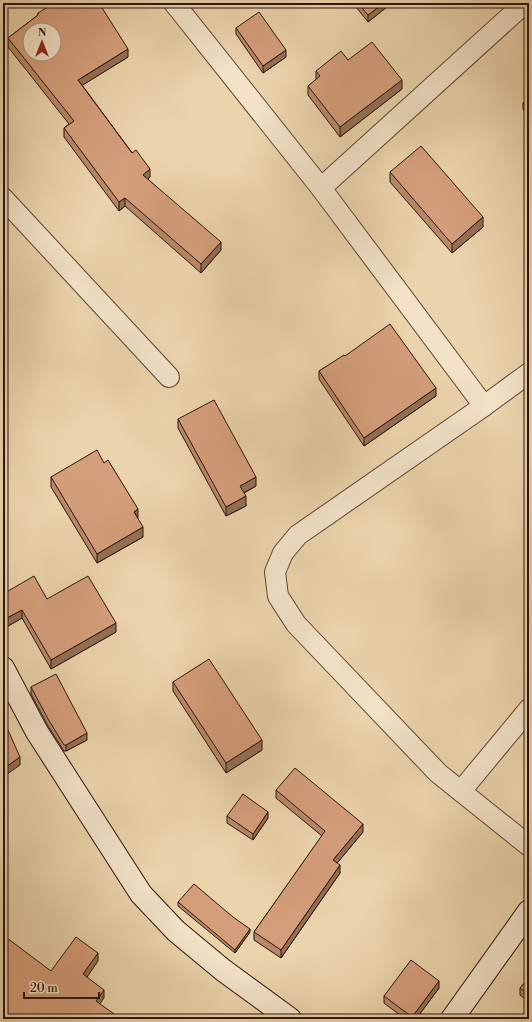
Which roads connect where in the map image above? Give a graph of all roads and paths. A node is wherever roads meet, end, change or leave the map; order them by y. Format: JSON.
{"nodes":[{"id":1,"x":174,"y":3,"type":"edge"},
{"id":2,"x":525,"y":3,"type":"edge"},
{"id":3,"x":321,"y":188,"type":"junction"},
{"id":4,"x":3,"y":198,"type":"edge"},
{"id":5,"x":529,"y":372,"type":"edge"},
{"id":6,"x":169,"y":377,"type":"dead end"},
{"id":7,"x":484,"y":406,"type":"junction"},
{"id":8,"x":3,"y":668,"type":"edge"},
{"id":9,"x":529,"y":709,"type":"edge"},
{"id":10,"x":461,"y":791,"type":"junction"},
{"id":11,"x":529,"y":846,"type":"edge"},
{"id":12,"x":529,"y":911,"type":"edge"},
{"id":13,"x":290,"y":1019,"type":"edge"},
{"id":14,"x":452,"y":1019,"type":"edge"}],
"edges":[{"from":1,"to":3,"type":"street"},
{"from":2,"to":3,"type":"street"},
{"from":3,"to":7,"type":"street"},
{"from":4,"to":6,"type":"street"},
{"from":5,"to":7,"type":"street"},
{"from":7,"to":10,"type":"street"},
{"from":8,"to":13,"type":"street"},
{"from":9,"to":10,"type":"street"},
{"from":10,"to":11,"type":"street"},
{"from":12,"to":14,"type":"street"}]}
